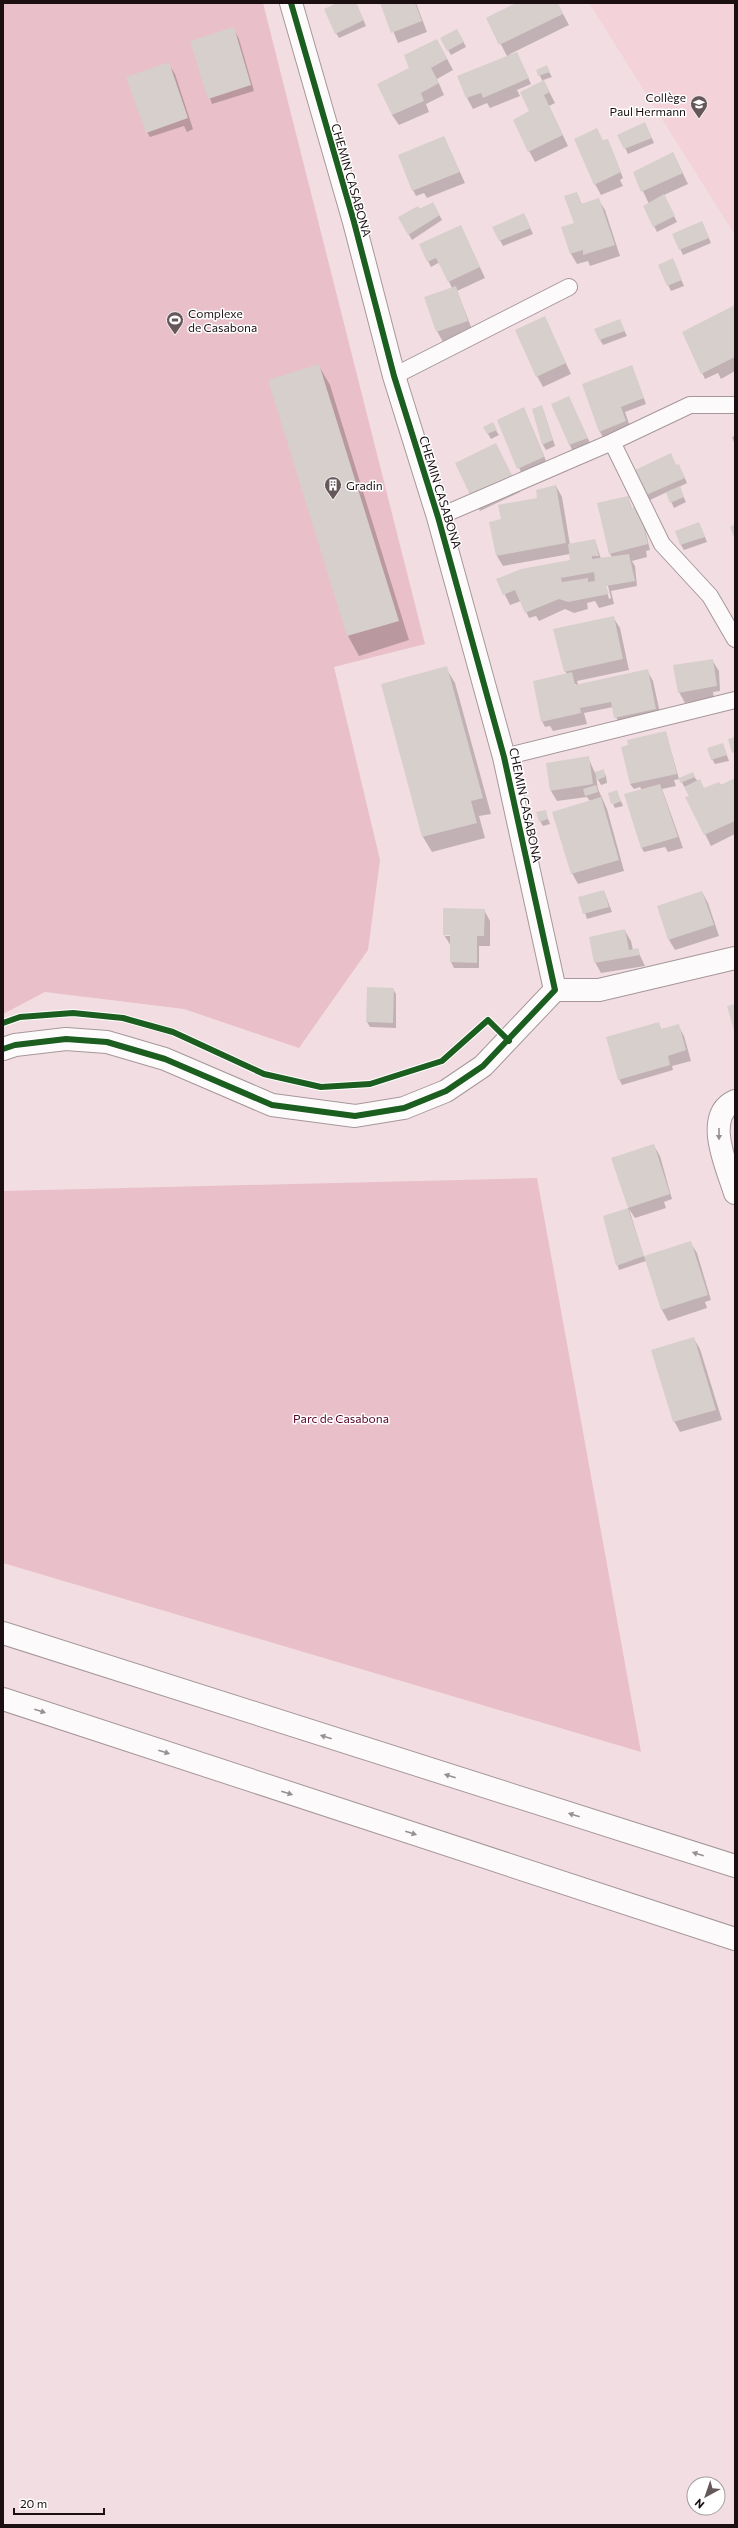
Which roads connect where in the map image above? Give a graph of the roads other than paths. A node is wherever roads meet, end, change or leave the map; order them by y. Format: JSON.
{"nodes":[{"id":1,"x":291,"y":3,"type":"edge"},
{"id":2,"x":569,"y":287,"type":"dead end"},
{"id":3,"x":394,"y":376,"type":"junction"},
{"id":4,"x":735,"y":405,"type":"edge"},
{"id":5,"x":612,"y":442,"type":"junction"},
{"id":6,"x":438,"y":518,"type":"junction"},
{"id":7,"x":735,"y":640,"type":"edge"},
{"id":8,"x":735,"y":700,"type":"edge"},
{"id":9,"x":504,"y":757,"type":"junction"},
{"id":10,"x":735,"y":958,"type":"edge"},
{"id":11,"x":555,"y":990,"type":"junction"},
{"id":12,"x":3,"y":1049,"type":"edge"},
{"id":13,"x":735,"y":1101,"type":"edge"},
{"id":14,"x":735,"y":1193,"type":"edge"},
{"id":15,"x":3,"y":1632,"type":"edge"},
{"id":16,"x":3,"y":1699,"type":"edge"},
{"id":17,"x":735,"y":1866,"type":"edge"},
{"id":18,"x":735,"y":1939,"type":"edge"}],
"edges":[{"from":1,"to":3,"type":"main road","name":"CHEMIN CASABONA"},
{"from":2,"to":3,"type":"lane"},
{"from":3,"to":6,"type":"main road","name":"CHEMIN CASABONA"},
{"from":4,"to":5,"type":"lane"},
{"from":5,"to":6,"type":"lane"},
{"from":5,"to":7,"type":"lane"},
{"from":6,"to":9,"type":"main road","name":"CHEMIN CASABONA"},
{"from":8,"to":9,"type":"lane"},
{"from":9,"to":11,"type":"main road","name":"CHEMIN CASABONA"},
{"from":10,"to":11,"type":"main road"},
{"from":11,"to":12,"type":"main road"},
{"from":13,"to":14,"type":"main road","one_way":true},
{"from":17,"to":15,"type":"main road","one_way":true},
{"from":16,"to":18,"type":"main road","one_way":true}]}
